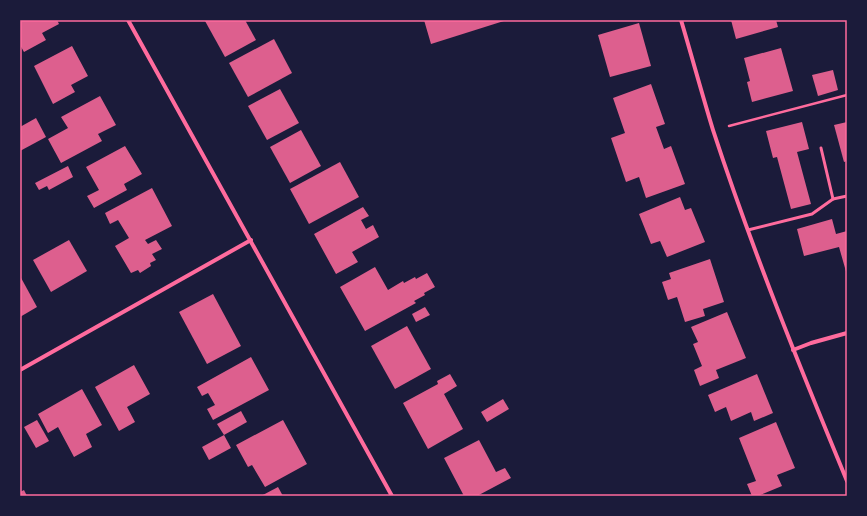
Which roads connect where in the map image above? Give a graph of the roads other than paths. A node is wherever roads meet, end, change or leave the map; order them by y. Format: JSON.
{"nodes":[{"id":1,"x":128,"y":20,"type":"edge"},
{"id":2,"x":681,"y":20,"type":"edge"},
{"id":3,"x":821,"y":148,"type":"dead end"},
{"id":4,"x":847,"y":196,"type":"edge"},
{"id":5,"x":833,"y":199,"type":"junction"},
{"id":6,"x":748,"y":230,"type":"junction"},
{"id":7,"x":251,"y":240,"type":"junction"},
{"id":8,"x":847,"y":333,"type":"edge"},
{"id":9,"x":793,"y":350,"type":"junction"},
{"id":10,"x":20,"y":370,"type":"edge"},
{"id":11,"x":847,"y":480,"type":"edge"},
{"id":12,"x":392,"y":496,"type":"edge"}],
"edges":[{"from":1,"to":7,"type":"street"},
{"from":2,"to":6,"type":"street"},
{"from":3,"to":5,"type":"lane"},
{"from":4,"to":5,"type":"lane"},
{"from":5,"to":6,"type":"lane"},
{"from":6,"to":9,"type":"street"},
{"from":7,"to":10,"type":"street"},
{"from":7,"to":12,"type":"street"},
{"from":8,"to":9,"type":"street"},
{"from":9,"to":11,"type":"street"}]}
